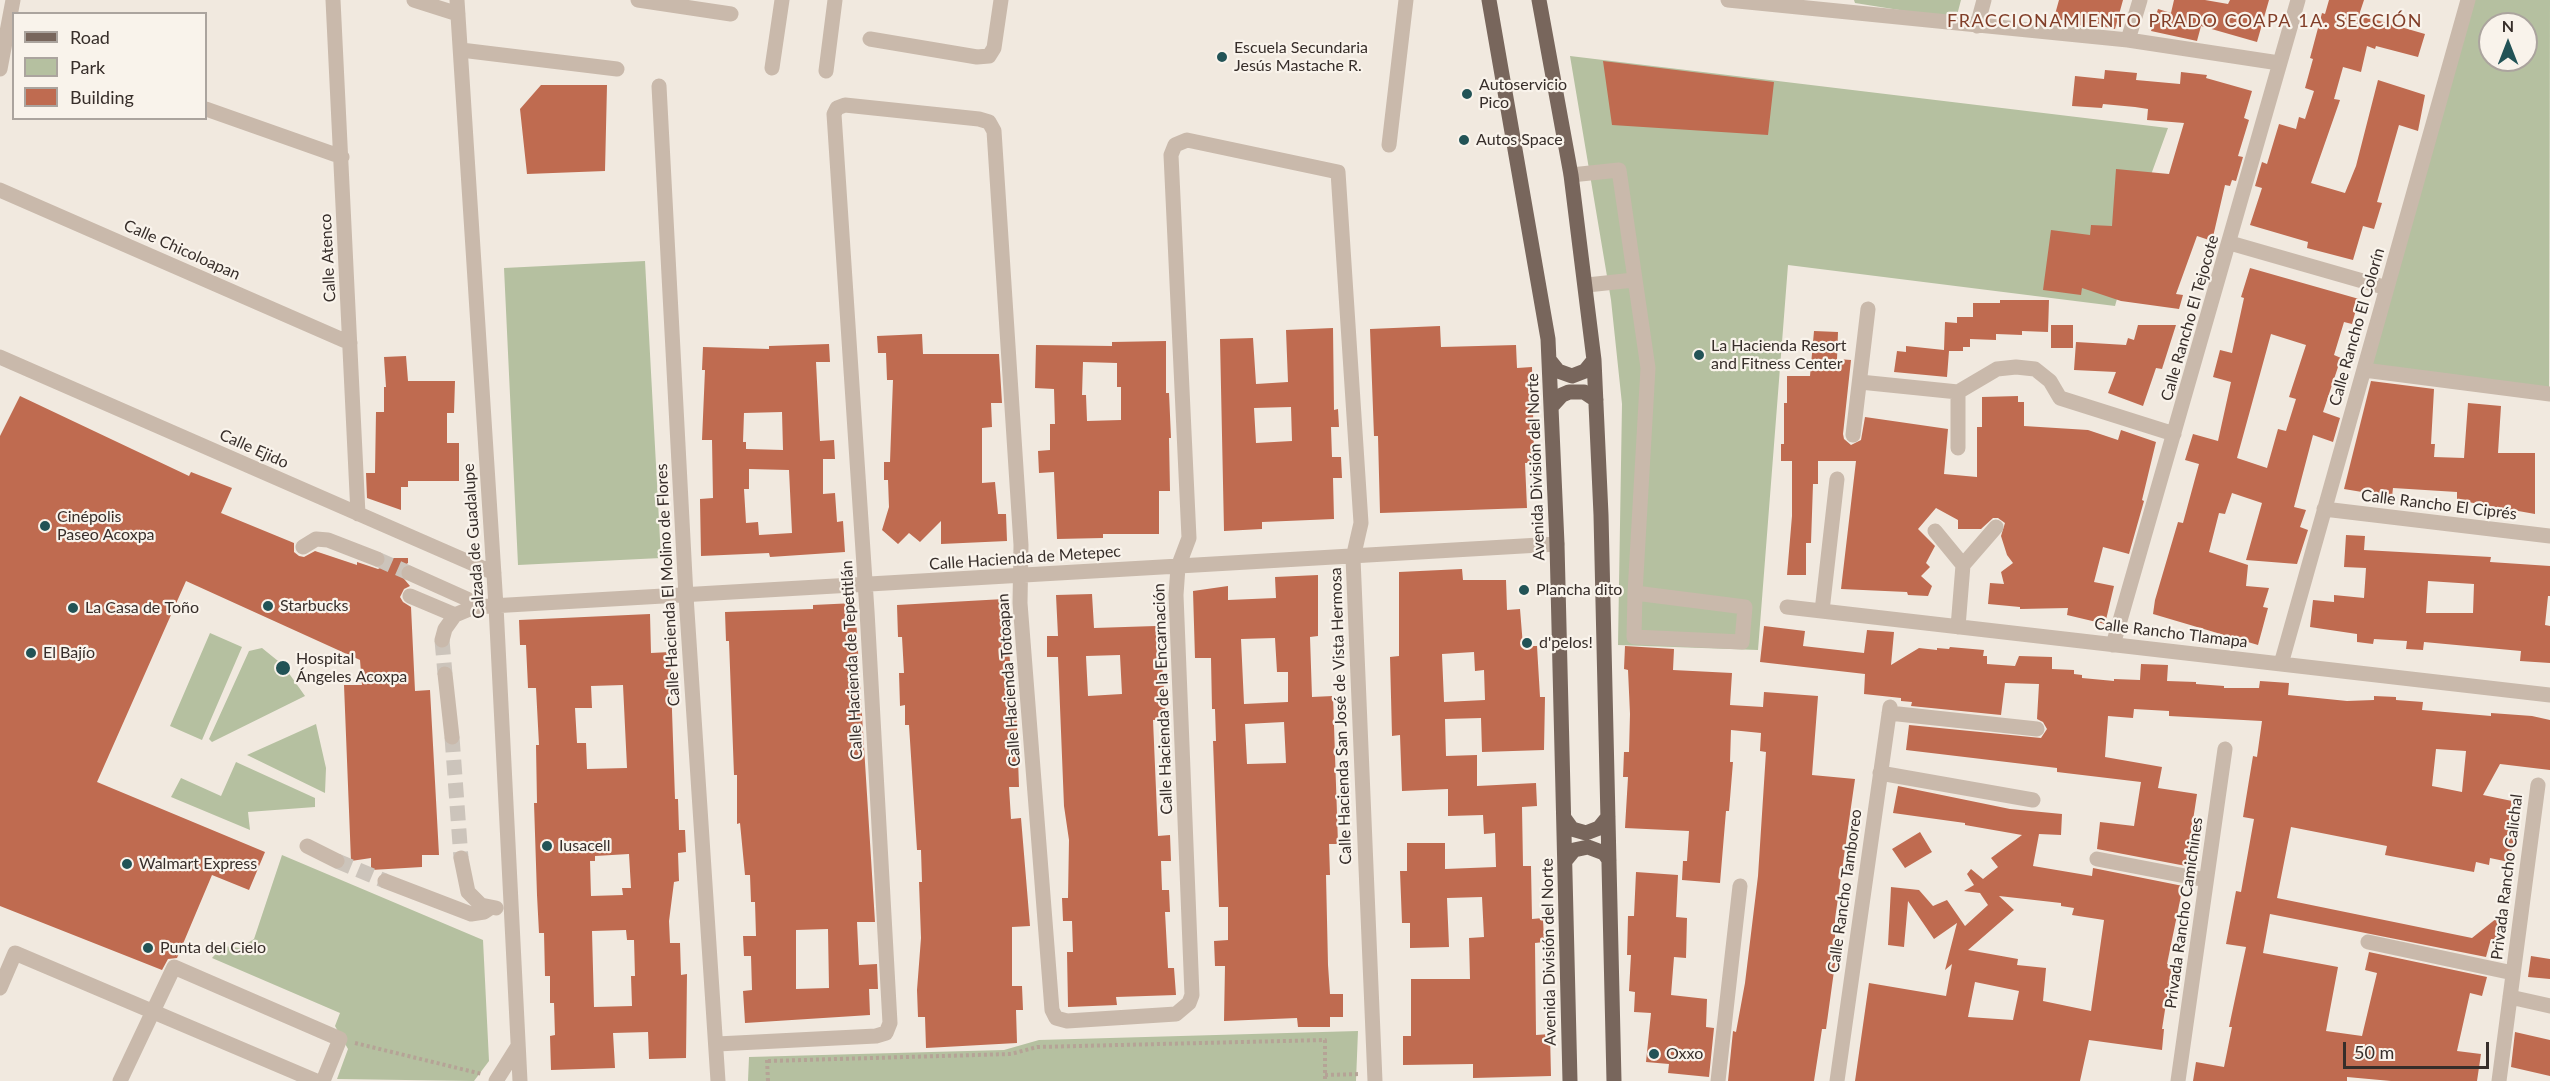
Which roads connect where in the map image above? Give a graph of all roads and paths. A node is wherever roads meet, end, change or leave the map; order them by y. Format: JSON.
{"nodes":[{"id":1,"x":333,"y":0,"type":"edge"},
{"id":2,"x":414,"y":0,"type":"edge"},
{"id":3,"x":638,"y":0,"type":"edge"},
{"id":4,"x":782,"y":0,"type":"edge"},
{"id":5,"x":835,"y":0,"type":"edge"},
{"id":6,"x":1001,"y":0,"type":"edge"},
{"id":7,"x":1406,"y":0,"type":"edge"},
{"id":8,"x":1489,"y":0,"type":"edge"},
{"id":9,"x":1539,"y":0,"type":"edge"},
{"id":10,"x":1728,"y":0,"type":"edge"},
{"id":11,"x":1984,"y":0,"type":"edge"},
{"id":12,"x":2140,"y":0,"type":"edge"},
{"id":13,"x":2298,"y":0,"type":"edge"},
{"id":14,"x":2468,"y":0,"type":"edge"},
{"id":15,"x":458,"y":7,"type":"edge"},
{"id":16,"x":1847,"y":7,"type":"edge"},
{"id":17,"x":12,"y":13,"type":"edge"},
{"id":18,"x":731,"y":14,"type":"dead end"},
{"id":19,"x":1977,"y":26,"type":"junction"},
{"id":20,"x":870,"y":39,"type":"dead end"},
{"id":21,"x":10,"y":40,"type":"edge"},
{"id":22,"x":2128,"y":40,"type":"junction"},
{"id":23,"x":461,"y":50,"type":"junction"},
{"id":24,"x":2279,"y":63,"type":"junction"},
{"id":25,"x":772,"y":68,"type":"dead end"},
{"id":26,"x":0,"y":69,"type":"edge"},
{"id":27,"x":617,"y":69,"type":"dead end"},
{"id":28,"x":826,"y":71,"type":"dead end"},
{"id":29,"x":659,"y":87,"type":"dead end"},
{"id":30,"x":207,"y":109,"type":"edge"},
{"id":31,"x":834,"y":114,"type":"joint"},
{"id":32,"x":1175,"y":145,"type":"joint"},
{"id":33,"x":1389,"y":145,"type":"dead end"},
{"id":34,"x":342,"y":157,"type":"junction"},
{"id":35,"x":1571,"y":175,"type":"junction"},
{"id":36,"x":0,"y":190,"type":"edge"},
{"id":37,"x":2230,"y":243,"type":"junction"},
{"id":38,"x":1634,"y":280,"type":"junction"},
{"id":39,"x":1587,"y":285,"type":"junction"},
{"id":40,"x":2387,"y":288,"type":"junction"},
{"id":41,"x":1868,"y":309,"type":"dead end"},
{"id":42,"x":350,"y":343,"type":"junction"},
{"id":43,"x":0,"y":357,"type":"edge"},
{"id":44,"x":1594,"y":360,"type":"junction"},
{"id":45,"x":1550,"y":361,"type":"junction"},
{"id":46,"x":2364,"y":370,"type":"junction"},
{"id":47,"x":1860,"y":382,"type":"junction"},
{"id":48,"x":1958,"y":392,"type":"junction"},
{"id":49,"x":2550,"y":394,"type":"edge"},
{"id":50,"x":1596,"y":400,"type":"junction"},
{"id":51,"x":1552,"y":406,"type":"junction"},
{"id":52,"x":2174,"y":434,"type":"junction"},
{"id":53,"x":1853,"y":435,"type":"dead end"},
{"id":54,"x":1958,"y":448,"type":"dead end"},
{"id":55,"x":1837,"y":479,"type":"dead end"},
{"id":56,"x":2324,"y":509,"type":"junction"},
{"id":57,"x":358,"y":514,"type":"junction"},
{"id":58,"x":1996,"y":527,"type":"dead end"},
{"id":59,"x":1935,"y":531,"type":"dead end"},
{"id":60,"x":2550,"y":537,"type":"edge"},
{"id":61,"x":1557,"y":544,"type":"junction"},
{"id":62,"x":303,"y":547,"type":"dead end"},
{"id":63,"x":1353,"y":558,"type":"junction"},
{"id":64,"x":377,"y":559,"type":"tunnel mouth"},
{"id":65,"x":1964,"y":565,"type":"junction"},
{"id":66,"x":1178,"y":567,"type":"junction"},
{"id":67,"x":409,"y":573,"type":"tunnel mouth"},
{"id":68,"x":494,"y":573,"type":"junction"},
{"id":69,"x":1020,"y":576,"type":"junction"},
{"id":70,"x":866,"y":586,"type":"junction"},
{"id":71,"x":1635,"y":593,"type":"junction"},
{"id":72,"x":410,"y":596,"type":"dead end"},
{"id":73,"x":686,"y":596,"type":"junction"},
{"id":74,"x":496,"y":606,"type":"junction"},
{"id":75,"x":1787,"y":607,"type":"dead end"},
{"id":76,"x":474,"y":608,"type":"junction"},
{"id":77,"x":1822,"y":611,"type":"junction"},
{"id":78,"x":455,"y":615,"type":"junction"},
{"id":79,"x":1958,"y":627,"type":"junction"},
{"id":80,"x":442,"y":640,"type":"tunnel mouth"},
{"id":81,"x":2113,"y":645,"type":"junction"},
{"id":82,"x":2281,"y":664,"type":"junction"},
{"id":83,"x":445,"y":674,"type":"tunnel mouth"},
{"id":84,"x":2550,"y":695,"type":"edge"},
{"id":85,"x":2037,"y":729,"type":"dead end"},
{"id":86,"x":452,"y":737,"type":"tunnel mouth"},
{"id":87,"x":2225,"y":749,"type":"dead end"},
{"id":88,"x":1880,"y":773,"type":"junction"},
{"id":89,"x":2538,"y":785,"type":"dead end"},
{"id":90,"x":2033,"y":800,"type":"dead end"},
{"id":91,"x":1608,"y":817,"type":"junction"},
{"id":92,"x":1564,"y":818,"type":"junction"},
{"id":93,"x":307,"y":846,"type":"dead end"},
{"id":94,"x":461,"y":858,"type":"tunnel mouth"},
{"id":95,"x":2097,"y":859,"type":"dead end"},
{"id":96,"x":1609,"y":860,"type":"junction"},
{"id":97,"x":337,"y":861,"type":"tunnel mouth"},
{"id":98,"x":1564,"y":861,"type":"junction"},
{"id":99,"x":2206,"y":880,"type":"junction"},
{"id":100,"x":385,"y":881,"type":"tunnel mouth"},
{"id":101,"x":1740,"y":886,"type":"dead end"},
{"id":102,"x":490,"y":908,"type":"junction"},
{"id":103,"x":511,"y":909,"type":"junction"},
{"id":104,"x":2368,"y":942,"type":"dead end"},
{"id":105,"x":2513,"y":973,"type":"junction"},
{"id":106,"x":0,"y":988,"type":"edge"},
{"id":107,"x":2510,"y":997,"type":"junction"},
{"id":108,"x":2550,"y":1006,"type":"edge"},
{"id":109,"x":1052,"y":1010,"type":"joint"},
{"id":110,"x":155,"y":1011,"type":"junction"},
{"id":111,"x":340,"y":1039,"type":"junction"},
{"id":112,"x":717,"y":1044,"type":"junction"},
{"id":113,"x":518,"y":1046,"type":"junction"},
{"id":114,"x":1325,"y":1075,"type":"junction"},
{"id":115,"x":1375,"y":1078,"type":"edge"},
{"id":116,"x":498,"y":1080,"type":"edge"},
{"id":117,"x":120,"y":1081,"type":"edge"},
{"id":118,"x":316,"y":1081,"type":"edge"},
{"id":119,"x":323,"y":1081,"type":"edge"},
{"id":120,"x":520,"y":1081,"type":"edge"},
{"id":121,"x":718,"y":1081,"type":"edge"},
{"id":122,"x":768,"y":1081,"type":"edge"},
{"id":123,"x":1325,"y":1081,"type":"edge"},
{"id":124,"x":1570,"y":1081,"type":"edge"},
{"id":125,"x":1614,"y":1081,"type":"edge"},
{"id":126,"x":1718,"y":1081,"type":"edge"},
{"id":127,"x":1837,"y":1081,"type":"edge"},
{"id":128,"x":2178,"y":1081,"type":"edge"},
{"id":129,"x":2499,"y":1081,"type":"edge"}],
"edges":[{"from":1,"to":34,"type":"street","name":"Calle Atenco"},
{"from":2,"to":15,"type":"street"},
{"from":3,"to":18,"type":"street"},
{"from":4,"to":25,"type":"street"},
{"from":5,"to":28,"type":"street"},
{"from":6,"to":20,"type":"street"},
{"from":7,"to":33,"type":"street"},
{"from":8,"to":45,"type":"main road","name":"Avenida División del Norte"},
{"from":9,"to":35,"type":"main road"},
{"from":10,"to":16,"type":"street"},
{"from":11,"to":19,"type":"street"},
{"from":12,"to":22,"type":"street"},
{"from":13,"to":24,"type":"street","name":"Calle Rancho El Tejocote"},
{"from":14,"to":40,"type":"street","name":"Calle Rancho El Colorín"},
{"from":15,"to":23,"type":"street","name":"Calzada de Guadalupe"},
{"from":16,"to":19,"type":"street"},
{"from":17,"to":21,"type":"street"},
{"from":19,"to":22,"type":"street"},
{"from":21,"to":26,"type":"street"},
{"from":22,"to":24,"type":"street"},
{"from":23,"to":27,"type":"street"},
{"from":23,"to":68,"type":"street","name":"Calzada de Guadalupe"},
{"from":24,"to":37,"type":"street","name":"Calle Rancho El Tejocote"},
{"from":29,"to":73,"type":"street","name":"Calle Hacienda El Molino de Flores"},
{"from":30,"to":34,"type":"street"},
{"from":31,"to":69,"type":"street","name":"Calle Hacienda Totoapan"},
{"from":31,"to":70,"type":"street","name":"Calle Hacienda de Tepetitlán"},
{"from":32,"to":63,"type":"street","name":"Calle Hacienda San José de Vista Hermosa"},
{"from":32,"to":66,"type":"street","name":"Calle Hacienda de la Encarnación"},
{"from":34,"to":42,"type":"street","name":"Calle Atenco"},
{"from":35,"to":38,"type":"street"},
{"from":35,"to":39,"type":"main road"},
{"from":36,"to":42,"type":"street","name":"Calle Chicoloapan"},
{"from":37,"to":40,"type":"street"},
{"from":37,"to":52,"type":"street","name":"Calle Rancho El Tejocote"},
{"from":38,"to":39,"type":"street"},
{"from":38,"to":71,"type":"street"},
{"from":39,"to":44,"type":"main road"},
{"from":40,"to":46,"type":"street","name":"Calle Rancho El Colorín"},
{"from":41,"to":47,"type":"street"},
{"from":42,"to":57,"type":"street","name":"Calle Atenco"},
{"from":43,"to":57,"type":"street","name":"Calle Ejido"},
{"from":44,"to":45,"type":"main road"},
{"from":44,"to":50,"type":"main road"},
{"from":45,"to":51,"type":"main road","name":"Avenida División del Norte"},
{"from":46,"to":49,"type":"street"},
{"from":46,"to":56,"type":"street","name":"Calle Rancho El Colorín"},
{"from":47,"to":48,"type":"street"},
{"from":47,"to":53,"type":"street"},
{"from":48,"to":52,"type":"street"},
{"from":48,"to":54,"type":"street"},
{"from":50,"to":51,"type":"main road"},
{"from":50,"to":91,"type":"main road"},
{"from":51,"to":61,"type":"main road","name":"Avenida División del Norte"},
{"from":52,"to":81,"type":"street","name":"Calle Rancho El Tejocote"},
{"from":55,"to":77,"type":"street"},
{"from":56,"to":60,"type":"street","name":"Calle Rancho El Ciprés"},
{"from":56,"to":82,"type":"street","name":"Calle Rancho El Colorín"},
{"from":57,"to":68,"type":"street","name":"Calle Ejido"},
{"from":58,"to":65,"type":"street"},
{"from":59,"to":65,"type":"street"},
{"from":61,"to":63,"type":"street","name":"Calle Hacienda de Metepec"},
{"from":61,"to":92,"type":"main road","name":"Avenida División del Norte"},
{"from":62,"to":64,"type":"street"},
{"from":63,"to":66,"type":"street","name":"Calle Hacienda de Metepec"},
{"from":63,"to":115,"type":"street","name":"Calle Hacienda San José de Vista Hermosa"},
{"from":65,"to":79,"type":"street"},
{"from":66,"to":69,"type":"street","name":"Calle Hacienda de Metepec"},
{"from":66,"to":109,"type":"street","name":"Calle Hacienda de la Encarnación"},
{"from":67,"to":76,"type":"street"},
{"from":68,"to":74,"type":"street","name":"Calzada de Guadalupe"},
{"from":69,"to":70,"type":"street","name":"Calle Hacienda de Metepec"},
{"from":69,"to":109,"type":"street","name":"Calle Hacienda Totoapan"},
{"from":70,"to":73,"type":"street","name":"Calle Hacienda de Metepec"},
{"from":70,"to":112,"type":"street","name":"Calle Hacienda de Tepetitlán"},
{"from":71,"to":71,"type":"street"},
{"from":72,"to":78,"type":"street"},
{"from":73,"to":74,"type":"street","name":"Calle Hacienda de Metepec"},
{"from":73,"to":112,"type":"street","name":"Calle Hacienda El Molino de Flores"},
{"from":74,"to":76,"type":"street","name":"Calle Hacienda de Metepec"},
{"from":74,"to":103,"type":"street","name":"Calzada de Guadalupe"},
{"from":75,"to":77,"type":"street","name":"Calle Rancho Tlamapa"},
{"from":76,"to":78,"type":"street","name":"Calle Hacienda de Metepec"},
{"from":77,"to":79,"type":"street","name":"Calle Rancho Tlamapa"},
{"from":78,"to":80,"type":"street"},
{"from":79,"to":81,"type":"street","name":"Calle Rancho Tlamapa"},
{"from":81,"to":82,"type":"street","name":"Calle Rancho Tlamapa"},
{"from":82,"to":84,"type":"street","name":"Calle Rancho Tlamapa"},
{"from":83,"to":86,"type":"street"},
{"from":85,"to":88,"type":"street","name":"Calle Rancho Tamboreo"},
{"from":87,"to":99,"type":"street","name":"Privada Rancho Camichines"},
{"from":88,"to":90,"type":"street"},
{"from":88,"to":127,"type":"street","name":"Calle Rancho Tamboreo"},
{"from":89,"to":105,"type":"street","name":"Privada Rancho Calichal"},
{"from":91,"to":92,"type":"main road"},
{"from":91,"to":96,"type":"main road"},
{"from":92,"to":98,"type":"main road","name":"Avenida División del Norte"},
{"from":93,"to":97,"type":"street"},
{"from":94,"to":102,"type":"street"},
{"from":95,"to":99,"type":"street"},
{"from":96,"to":98,"type":"main road"},
{"from":96,"to":125,"type":"main road"},
{"from":98,"to":124,"type":"main road","name":"Avenida División del Norte"},
{"from":99,"to":128,"type":"street","name":"Privada Rancho Camichines"},
{"from":100,"to":102,"type":"street"},
{"from":101,"to":126,"type":"street"},
{"from":102,"to":103,"type":"street"},
{"from":103,"to":113,"type":"street","name":"Calzada de Guadalupe"},
{"from":104,"to":105,"type":"street","name":"Privada Rancho Calichal"},
{"from":105,"to":107,"type":"street","name":"Privada Rancho Calichal"},
{"from":106,"to":110,"type":"street"},
{"from":107,"to":108,"type":"street"},
{"from":107,"to":129,"type":"street","name":"Privada Rancho Calichal"},
{"from":110,"to":111,"type":"street"},
{"from":110,"to":117,"type":"street"},
{"from":110,"to":118,"type":"street"},
{"from":111,"to":116,"type":"path"},
{"from":111,"to":119,"type":"street"},
{"from":112,"to":121,"type":"street","name":"Calle Hacienda El Molino de Flores"},
{"from":113,"to":116,"type":"street"},
{"from":113,"to":120,"type":"street","name":"Calzada de Guadalupe"},
{"from":114,"to":115,"type":"path"},
{"from":114,"to":122,"type":"path"},
{"from":114,"to":123,"type":"path"}]}
